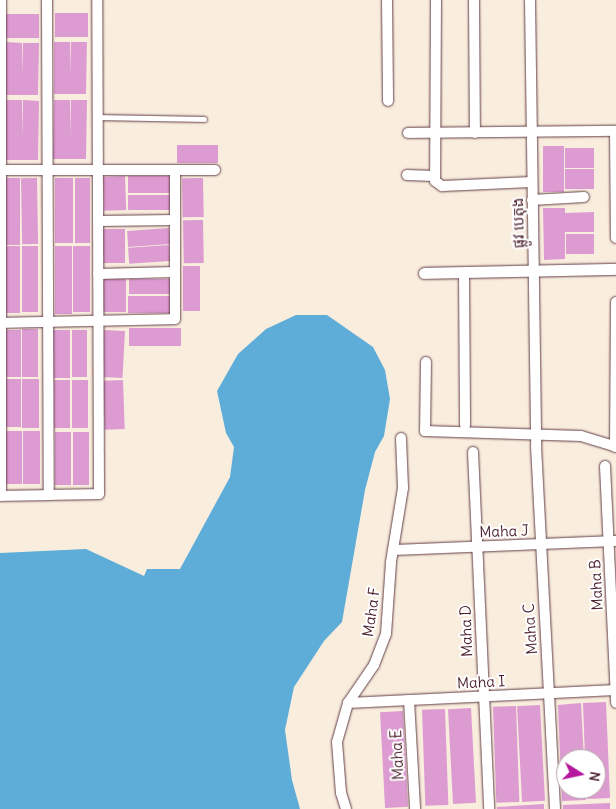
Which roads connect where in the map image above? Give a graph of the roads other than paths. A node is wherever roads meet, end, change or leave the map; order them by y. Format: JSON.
{"nodes":[{"id":1,"x":1,"y":0,"type":"edge"},
{"id":2,"x":47,"y":0,"type":"edge"},
{"id":3,"x":98,"y":0,"type":"edge"},
{"id":4,"x":387,"y":0,"type":"edge"},
{"id":5,"x":436,"y":0,"type":"edge"},
{"id":6,"x":474,"y":0,"type":"edge"},
{"id":7,"x":530,"y":0,"type":"edge"},
{"id":8,"x":388,"y":101,"type":"dead end"},
{"id":9,"x":98,"y":117,"type":"junction"},
{"id":10,"x":1,"y":119,"type":"edge"},
{"id":11,"x":204,"y":119,"type":"dead end"},
{"id":12,"x":436,"y":132,"type":"junction"},
{"id":13,"x":531,"y":132,"type":"junction"},
{"id":14,"x":616,"y":132,"type":"edge"},
{"id":15,"x":408,"y":133,"type":"dead end"},
{"id":16,"x":475,"y":133,"type":"junction"},
{"id":17,"x":2,"y":170,"type":"junction"},
{"id":18,"x":48,"y":170,"type":"junction"},
{"id":19,"x":98,"y":170,"type":"junction"},
{"id":20,"x":174,"y":170,"type":"junction"},
{"id":21,"x":215,"y":170,"type":"dead end"},
{"id":22,"x":407,"y":175,"type":"dead end"},
{"id":23,"x":434,"y":176,"type":"junction"},
{"id":24,"x":532,"y":182,"type":"junction"},
{"id":25,"x":584,"y":197,"type":"dead end"},
{"id":26,"x":532,"y":200,"type":"junction"},
{"id":27,"x":175,"y":220,"type":"junction"},
{"id":28,"x":98,"y":221,"type":"junction"},
{"id":29,"x":616,"y":238,"type":"edge"},
{"id":30,"x":1,"y":258,"type":"edge"},
{"id":31,"x":616,"y":269,"type":"edge"},
{"id":32,"x":534,"y":271,"type":"junction"},
{"id":33,"x":175,"y":272,"type":"junction"},
{"id":34,"x":424,"y":273,"type":"dead end"},
{"id":35,"x":464,"y":273,"type":"junction"},
{"id":36,"x":98,"y":274,"type":"junction"},
{"id":37,"x":616,"y":302,"type":"edge"},
{"id":38,"x":98,"y":321,"type":"junction"},
{"id":39,"x":48,"y":322,"type":"junction"},
{"id":40,"x":1,"y":323,"type":"edge"},
{"id":41,"x":426,"y":362,"type":"dead end"},
{"id":42,"x":465,"y":424,"type":"dead end"},
{"id":43,"x":536,"y":435,"type":"junction"},
{"id":44,"x":401,"y":438,"type":"dead end"},
{"id":45,"x":536,"y":446,"type":"joint"},
{"id":46,"x":615,"y":447,"type":"edge"},
{"id":47,"x":473,"y":452,"type":"dead end"},
{"id":48,"x":605,"y":466,"type":"dead end"},
{"id":49,"x":0,"y":486,"type":"edge"},
{"id":50,"x":49,"y":495,"type":"junction"},
{"id":51,"x":612,"y":541,"type":"edge"},
{"id":52,"x":540,"y":544,"type":"junction"},
{"id":53,"x":478,"y":547,"type":"junction"},
{"id":54,"x":393,"y":550,"type":"junction"},
{"id":55,"x":616,"y":690,"type":"edge"},
{"id":56,"x":550,"y":693,"type":"junction"},
{"id":57,"x":484,"y":696,"type":"junction"},
{"id":58,"x":409,"y":700,"type":"junction"},
{"id":59,"x":616,"y":702,"type":"edge"},
{"id":60,"x":348,"y":703,"type":"junction"},
{"id":61,"x":346,"y":809,"type":"edge"},
{"id":62,"x":415,"y":809,"type":"edge"},
{"id":63,"x":489,"y":809,"type":"edge"},
{"id":64,"x":555,"y":809,"type":"edge"}],
"edges":[{"from":1,"to":10,"type":"street"},
{"from":2,"to":18,"type":"street"},
{"from":3,"to":9,"type":"street"},
{"from":4,"to":8,"type":"street"},
{"from":5,"to":12,"type":"street"},
{"from":6,"to":16,"type":"street"},
{"from":7,"to":13,"type":"street","name":"ផ្លូវ បេតុង"},
{"from":9,"to":11,"type":"lane"},
{"from":9,"to":19,"type":"street"},
{"from":10,"to":17,"type":"street"},
{"from":12,"to":15,"type":"street"},
{"from":12,"to":16,"type":"street"},
{"from":12,"to":23,"type":"street"},
{"from":13,"to":14,"type":"street"},
{"from":13,"to":16,"type":"street"},
{"from":13,"to":24,"type":"street","name":"ផ្លូវ បេតុង"},
{"from":14,"to":29,"type":"street"},
{"from":17,"to":18,"type":"street"},
{"from":17,"to":30,"type":"street"},
{"from":18,"to":19,"type":"street"},
{"from":18,"to":39,"type":"street"},
{"from":19,"to":20,"type":"street"},
{"from":19,"to":28,"type":"street"},
{"from":20,"to":21,"type":"street"},
{"from":20,"to":27,"type":"street"},
{"from":22,"to":23,"type":"street"},
{"from":23,"to":24,"type":"street"},
{"from":24,"to":26,"type":"street","name":"ផ្លូវ បេតុង"},
{"from":25,"to":26,"type":"street"},
{"from":26,"to":32,"type":"street","name":"ផ្លូវ បេតុង"},
{"from":27,"to":28,"type":"street"},
{"from":27,"to":33,"type":"street"},
{"from":28,"to":36,"type":"street"},
{"from":30,"to":40,"type":"street"},
{"from":31,"to":32,"type":"street"},
{"from":32,"to":35,"type":"street"},
{"from":32,"to":43,"type":"street","name":"ផ្លូវ បេតុង"},
{"from":33,"to":36,"type":"street"},
{"from":33,"to":38,"type":"street"},
{"from":34,"to":35,"type":"street"},
{"from":35,"to":42,"type":"street"},
{"from":36,"to":38,"type":"street"},
{"from":37,"to":46,"type":"street"},
{"from":38,"to":39,"type":"street"},
{"from":38,"to":50,"type":"street"},
{"from":39,"to":40,"type":"street"},
{"from":39,"to":50,"type":"street"},
{"from":40,"to":49,"type":"street"},
{"from":41,"to":43,"type":"street"},
{"from":43,"to":45,"type":"street","name":"ផ្លូវ បេតុង"},
{"from":43,"to":46,"type":"street"},
{"from":44,"to":54,"type":"street","name":"Maha F"},
{"from":45,"to":52,"type":"street","name":"Maha C"},
{"from":47,"to":53,"type":"street","name":"Maha D"},
{"from":48,"to":51,"type":"street","name":"Maha B"},
{"from":49,"to":50,"type":"street"},
{"from":51,"to":52,"type":"street","name":"Maha J"},
{"from":51,"to":55,"type":"street","name":"Maha B"},
{"from":52,"to":53,"type":"street","name":"Maha J"},
{"from":52,"to":56,"type":"street","name":"Maha C"},
{"from":53,"to":54,"type":"street","name":"Maha J"},
{"from":53,"to":57,"type":"street","name":"Maha D"},
{"from":54,"to":60,"type":"street","name":"Maha F"},
{"from":55,"to":56,"type":"street","name":"Maha I"},
{"from":55,"to":59,"type":"street","name":"Maha B"},
{"from":56,"to":57,"type":"street","name":"Maha I"},
{"from":56,"to":64,"type":"street","name":"Maha C"},
{"from":57,"to":58,"type":"street","name":"Maha I"},
{"from":57,"to":63,"type":"street","name":"Maha D"},
{"from":58,"to":60,"type":"street","name":"Maha I"},
{"from":58,"to":62,"type":"street","name":"Maha E"},
{"from":60,"to":61,"type":"street","name":"Maha F"}]}
